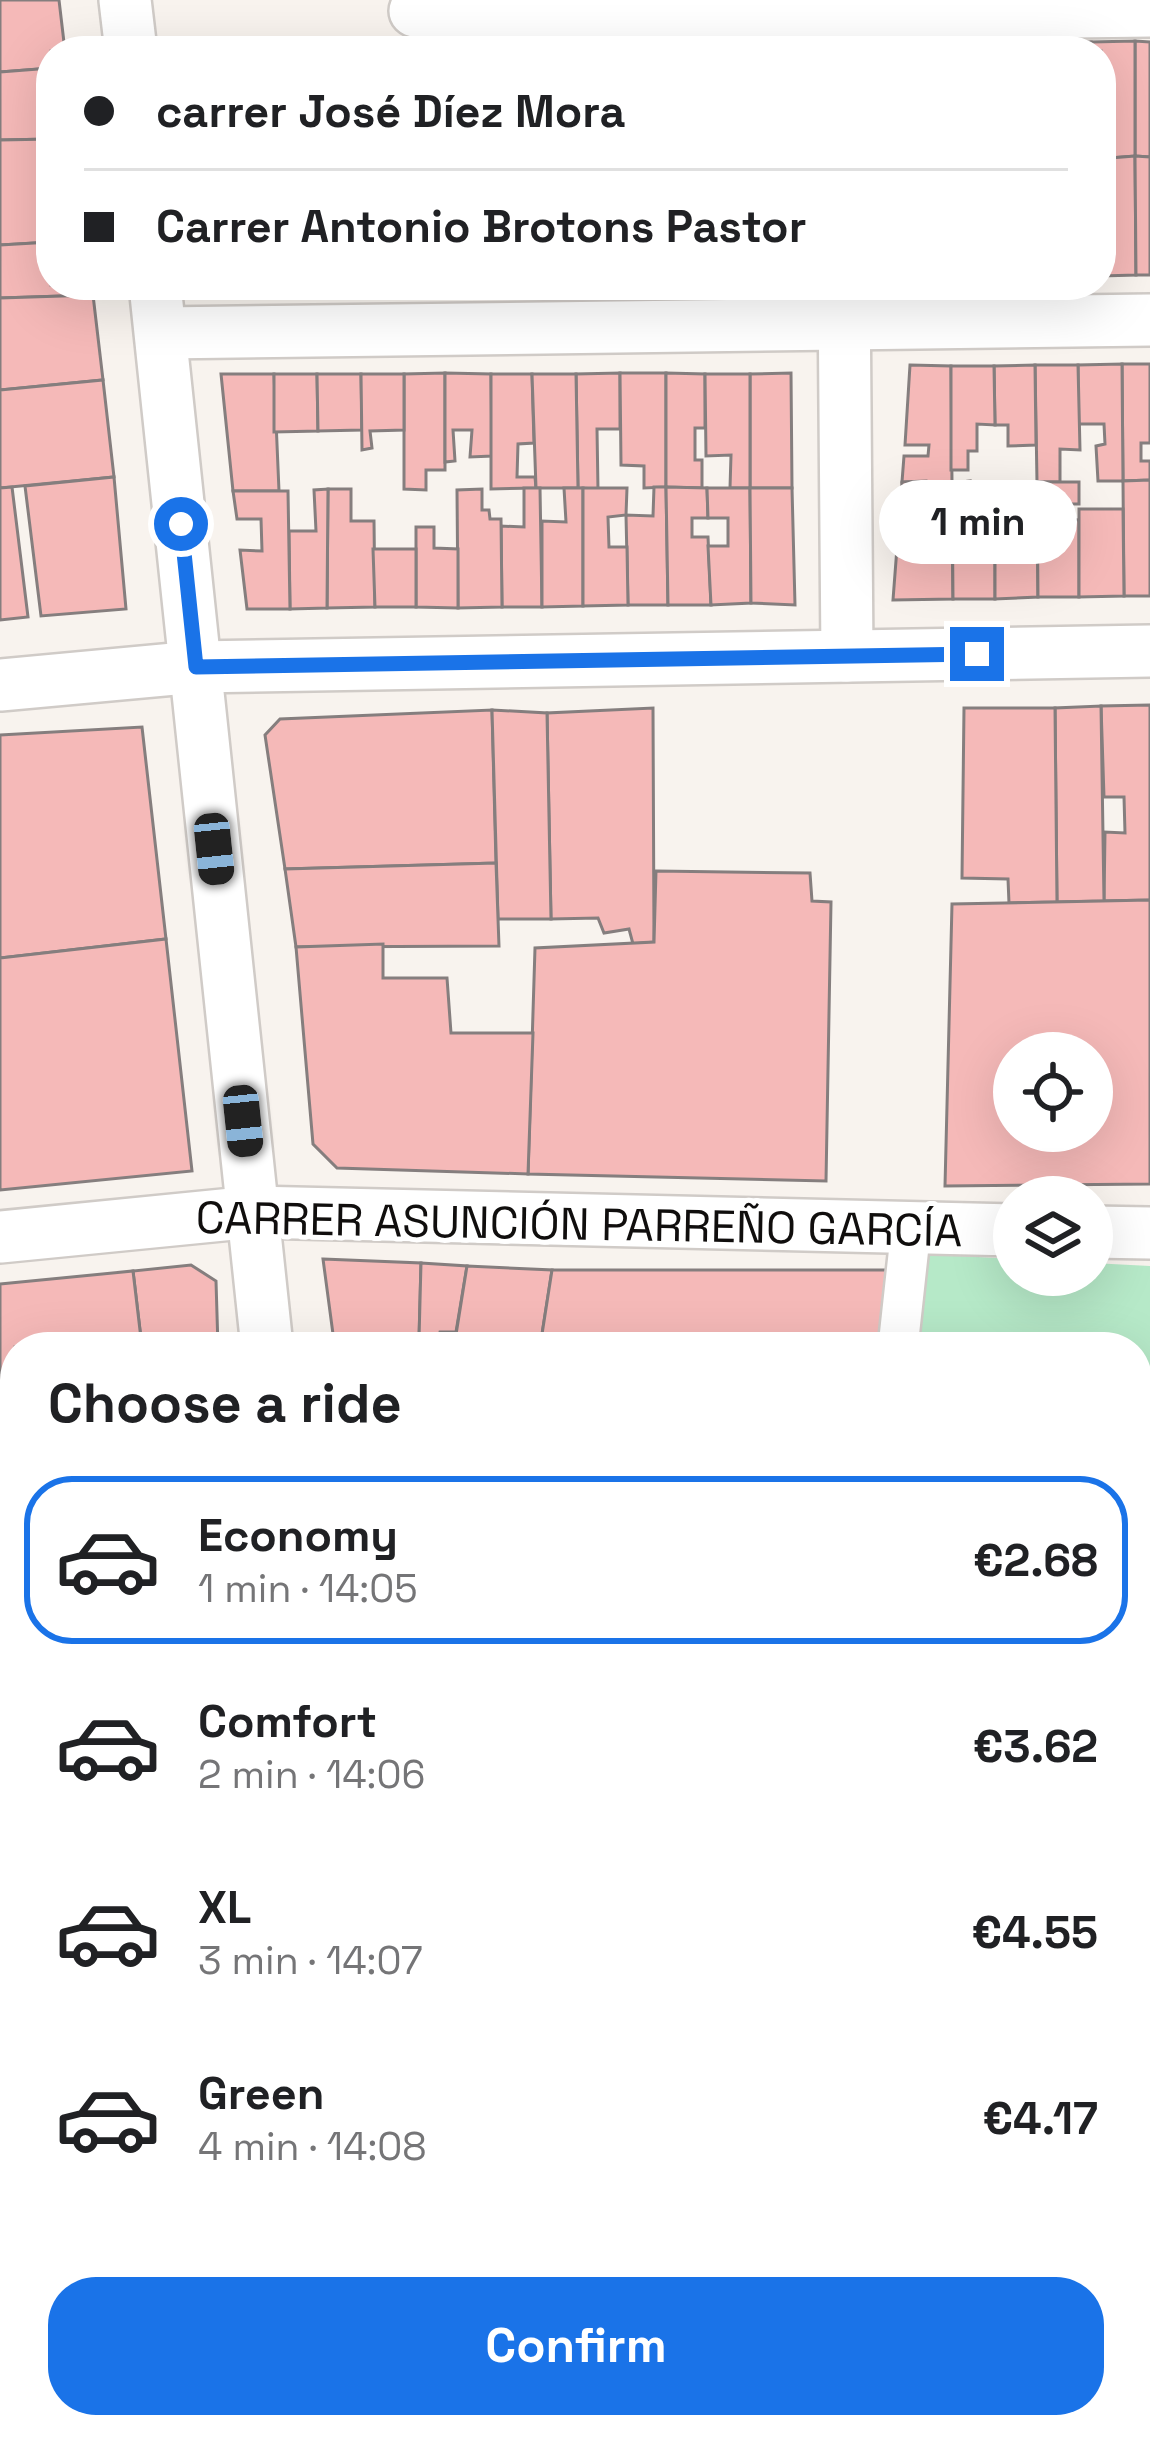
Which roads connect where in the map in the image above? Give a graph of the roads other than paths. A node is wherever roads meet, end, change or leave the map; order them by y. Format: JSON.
{"nodes":[{"id":1,"x":125,"y":0,"type":"edge"},
{"id":2,"x":1150,"y":11,"type":"edge"},
{"id":3,"x":415,"y":21,"type":"edge"},
{"id":4,"x":841,"y":22,"type":"edge"},
{"id":5,"x":129,"y":36,"type":"edge"},
{"id":6,"x":844,"y":305,"type":"edge"},
{"id":7,"x":414,"y":308,"type":"edge"},
{"id":8,"x":158,"y":309,"type":"edge"},
{"id":9,"x":1150,"y":320,"type":"edge"},
{"id":10,"x":1150,"y":651,"type":"edge"},
{"id":11,"x":847,"y":656,"type":"junction"},
{"id":12,"x":196,"y":667,"type":"junction"},
{"id":13,"x":0,"y":685,"type":"edge"},
{"id":14,"x":253,"y":1212,"type":"junction"},
{"id":15,"x":910,"y":1228,"type":"junction"},
{"id":16,"x":993,"y":1230,"type":"edge"},
{"id":17,"x":1113,"y":1232,"type":"edge"},
{"id":18,"x":1150,"y":1233,"type":"edge"},
{"id":19,"x":0,"y":1237,"type":"edge"},
{"id":20,"x":265,"y":1332,"type":"edge"},
{"id":21,"x":900,"y":1332,"type":"edge"}],
"edges":[{"from":1,"to":5,"type":"street"},
{"from":2,"to":4,"type":"street"},
{"from":3,"to":4,"type":"street"},
{"from":6,"to":7,"type":"street"},
{"from":6,"to":9,"type":"street"},
{"from":6,"to":11,"type":"street"},
{"from":7,"to":8,"type":"street"},
{"from":8,"to":12,"type":"street"},
{"from":10,"to":11,"type":"street"},
{"from":11,"to":12,"type":"street"},
{"from":12,"to":13,"type":"street"},
{"from":12,"to":14,"type":"street"},
{"from":14,"to":15,"type":"street","name":"CARRER ASUNCIÓN PARREÑO GARCÍA"},
{"from":14,"to":19,"type":"street","name":"CARRER ASUNCIÓN PARREÑO GARCÍA"},
{"from":14,"to":20,"type":"street"},
{"from":15,"to":16,"type":"street","name":"CARRER ASUNCIÓN PARREÑO GARCÍA"},
{"from":15,"to":21,"type":"street"},
{"from":17,"to":18,"type":"street"}]}
